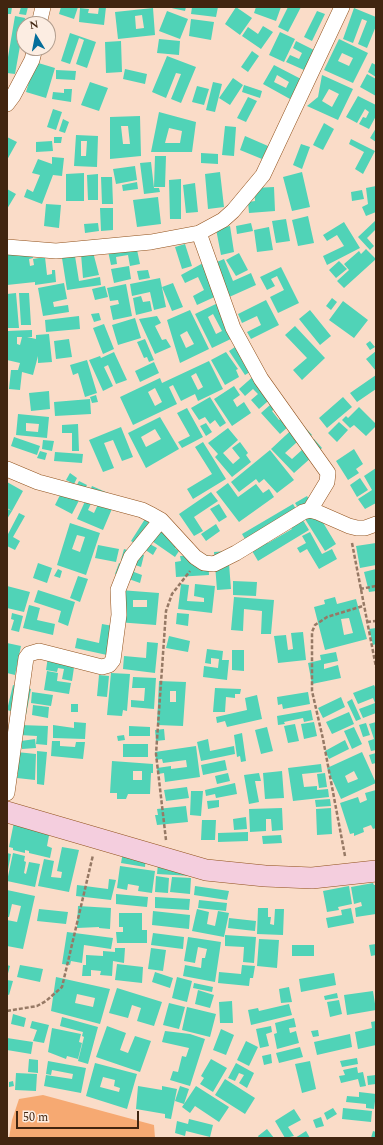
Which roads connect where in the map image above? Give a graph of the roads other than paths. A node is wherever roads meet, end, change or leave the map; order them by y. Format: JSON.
{"nodes":[{"id":1,"x":342,"y":7,"type":"edge"},
{"id":2,"x":33,"y":56,"type":"edge"},
{"id":3,"x":7,"y":104,"type":"edge"},
{"id":4,"x":199,"y":233,"type":"junction"},
{"id":5,"x":7,"y":247,"type":"edge"},
{"id":6,"x":7,"y":469,"type":"edge"},
{"id":7,"x":310,"y":510,"type":"junction"},
{"id":8,"x":161,"y":520,"type":"junction"},
{"id":9,"x":376,"y":524,"type":"edge"},
{"id":10,"x":7,"y":793,"type":"edge"},
{"id":11,"x":7,"y":812,"type":"edge"},
{"id":12,"x":376,"y":871,"type":"edge"}],
"edges":[{"from":1,"to":4,"type":"street"},
{"from":2,"to":3,"type":"street"},
{"from":4,"to":5,"type":"street"},
{"from":4,"to":7,"type":"street"},
{"from":6,"to":8,"type":"street"},
{"from":7,"to":8,"type":"street"},
{"from":7,"to":9,"type":"street"},
{"from":8,"to":10,"type":"street"},
{"from":11,"to":12,"type":"street"}]}
